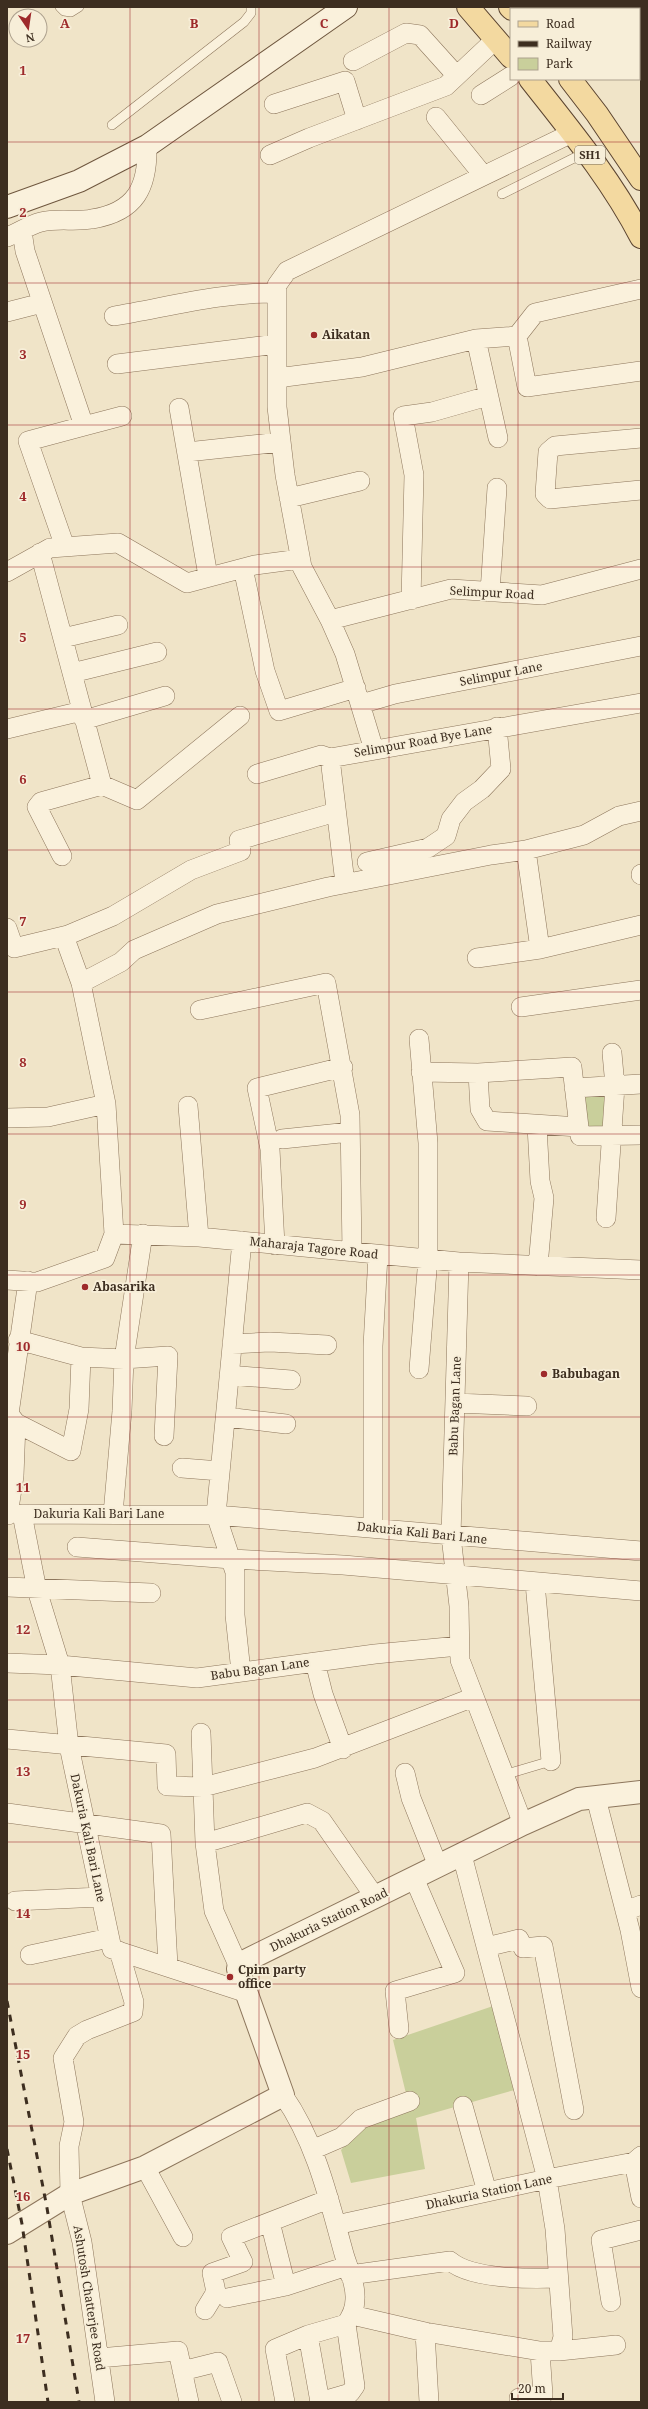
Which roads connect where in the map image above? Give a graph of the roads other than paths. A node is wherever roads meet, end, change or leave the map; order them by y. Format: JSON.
{"nodes":[{"id":1,"x":60,"y":7,"type":"edge"},
{"id":2,"x":79,"y":7,"type":"edge"},
{"id":3,"x":251,"y":7,"type":"edge"},
{"id":4,"x":346,"y":7,"type":"edge"},
{"id":5,"x":468,"y":7,"type":"edge"},
{"id":6,"x":495,"y":40,"type":"junction"},
{"id":7,"x":510,"y":56,"type":"edge"},
{"id":8,"x":353,"y":61,"type":"dead end"},
{"id":9,"x":456,"y":75,"type":"junction"},
{"id":10,"x":510,"y":77,"type":"edge"},
{"id":11,"x":531,"y":80,"type":"edge"},
{"id":12,"x":571,"y":80,"type":"edge"},
{"id":13,"x":481,"y":95,"type":"dead end"},
{"id":14,"x":274,"y":104,"type":"dead end"},
{"id":15,"x":436,"y":117,"type":"dead end"},
{"id":16,"x":357,"y":120,"type":"junction"},
{"id":17,"x":112,"y":125,"type":"dead end"},
{"id":18,"x":572,"y":133,"type":"junction"},
{"id":19,"x":147,"y":146,"type":"junction"},
{"id":20,"x":588,"y":152,"type":"junction"},
{"id":21,"x":270,"y":155,"type":"dead end"},
{"id":22,"x":483,"y":176,"type":"junction"},
{"id":23,"x":641,"y":179,"type":"edge"},
{"id":24,"x":502,"y":194,"type":"dead end"},
{"id":25,"x":7,"y":207,"type":"edge"},
{"id":26,"x":14,"y":234,"type":"edge"},
{"id":27,"x":641,"y":237,"type":"edge"},
{"id":28,"x":641,"y":289,"type":"edge"},
{"id":29,"x":277,"y":293,"type":"junction"},
{"id":30,"x":42,"y":303,"type":"junction"},
{"id":31,"x":7,"y":312,"type":"edge"},
{"id":32,"x":114,"y":316,"type":"dead end"},
{"id":33,"x":517,"y":336,"type":"junction"},
{"id":34,"x":476,"y":339,"type":"junction"},
{"id":35,"x":277,"y":344,"type":"junction"},
{"id":36,"x":117,"y":364,"type":"dead end"},
{"id":37,"x":641,"y":371,"type":"edge"},
{"id":38,"x":277,"y":378,"type":"junction"},
{"id":39,"x":488,"y":396,"type":"junction"},
{"id":40,"x":179,"y":408,"type":"dead end"},
{"id":41,"x":122,"y":416,"type":"dead end"},
{"id":42,"x":84,"y":426,"type":"junction"},
{"id":43,"x":498,"y":438,"type":"dead end"},
{"id":44,"x":641,"y":438,"type":"edge"},
{"id":45,"x":281,"y":442,"type":"junction"},
{"id":46,"x":187,"y":452,"type":"junction"},
{"id":47,"x":360,"y":481,"type":"dead end"},
{"id":48,"x":497,"y":488,"type":"dead end"},
{"id":49,"x":641,"y":490,"type":"edge"},
{"id":50,"x":289,"y":498,"type":"junction"},
{"id":51,"x":65,"y":547,"type":"junction"},
{"id":52,"x":40,"y":553,"type":"junction"},
{"id":53,"x":301,"y":563,"type":"junction"},
{"id":54,"x":243,"y":568,"type":"junction"},
{"id":55,"x":641,"y":569,"type":"edge"},
{"id":56,"x":7,"y":572,"type":"edge"},
{"id":57,"x":208,"y":576,"type":"junction"},
{"id":58,"x":490,"y":592,"type":"junction"},
{"id":59,"x":411,"y":600,"type":"junction"},
{"id":60,"x":330,"y":620,"type":"junction"},
{"id":61,"x":118,"y":624,"type":"dead end"},
{"id":62,"x":62,"y":638,"type":"junction"},
{"id":63,"x":641,"y":646,"type":"edge"},
{"id":64,"x":157,"y":652,"type":"dead end"},
{"id":65,"x":72,"y":673,"type":"junction"},
{"id":66,"x":165,"y":696,"type":"dead end"},
{"id":67,"x":358,"y":696,"type":"junction"},
{"id":68,"x":641,"y":703,"type":"edge"},
{"id":69,"x":83,"y":715,"type":"junction"},
{"id":70,"x":240,"y":716,"type":"dead end"},
{"id":71,"x":497,"y":727,"type":"junction"},
{"id":72,"x":7,"y":729,"type":"edge"},
{"id":73,"x":374,"y":750,"type":"junction"},
{"id":74,"x":330,"y":758,"type":"junction"},
{"id":75,"x":257,"y":774,"type":"dead end"},
{"id":76,"x":102,"y":785,"type":"junction"},
{"id":77,"x":641,"y":810,"type":"edge"},
{"id":78,"x":336,"y":812,"type":"junction"},
{"id":79,"x":526,"y":850,"type":"junction"},
{"id":80,"x":62,"y":856,"type":"dead end"},
{"id":81,"x":367,"y":862,"type":"dead end"},
{"id":82,"x":345,"y":883,"type":"junction"},
{"id":83,"x":641,"y":925,"type":"edge"},
{"id":84,"x":7,"y":928,"type":"edge"},
{"id":85,"x":64,"y":936,"type":"junction"},
{"id":86,"x":10,"y":949,"type":"edge"},
{"id":87,"x":540,"y":949,"type":"junction"},
{"id":88,"x":477,"y":958,"type":"dead end"},
{"id":89,"x":81,"y":983,"type":"junction"},
{"id":90,"x":641,"y":990,"type":"edge"},
{"id":91,"x":521,"y":1007,"type":"dead end"},
{"id":92,"x":200,"y":1010,"type":"dead end"},
{"id":93,"x":420,"y":1039,"type":"dead end"},
{"id":94,"x":612,"y":1053,"type":"dead end"},
{"id":95,"x":343,"y":1067,"type":"junction"},
{"id":96,"x":421,"y":1072,"type":"junction"},
{"id":97,"x":478,"y":1073,"type":"junction"},
{"id":98,"x":641,"y":1084,"type":"edge"},
{"id":99,"x":615,"y":1086,"type":"junction"},
{"id":100,"x":574,"y":1088,"type":"junction"},
{"id":101,"x":106,"y":1104,"type":"junction"},
{"id":102,"x":188,"y":1106,"type":"dead end"},
{"id":103,"x":7,"y":1118,"type":"edge"},
{"id":104,"x":537,"y":1126,"type":"junction"},
{"id":105,"x":579,"y":1127,"type":"junction"},
{"id":106,"x":350,"y":1132,"type":"junction"},
{"id":107,"x":641,"y":1135,"type":"edge"},
{"id":108,"x":610,"y":1137,"type":"junction"},
{"id":109,"x":282,"y":1139,"type":"dead end"},
{"id":110,"x":606,"y":1218,"type":"dead end"},
{"id":111,"x":114,"y":1234,"type":"junction"},
{"id":112,"x":143,"y":1234,"type":"junction"},
{"id":113,"x":199,"y":1237,"type":"junction"},
{"id":114,"x":242,"y":1241,"type":"junction"},
{"id":115,"x":275,"y":1245,"type":"junction"},
{"id":116,"x":352,"y":1252,"type":"junction"},
{"id":117,"x":378,"y":1255,"type":"junction"},
{"id":118,"x":428,"y":1258,"type":"junction"},
{"id":119,"x":459,"y":1262,"type":"junction"},
{"id":120,"x":538,"y":1266,"type":"junction"},
{"id":121,"x":641,"y":1270,"type":"edge"},
{"id":122,"x":7,"y":1280,"type":"edge"},
{"id":123,"x":28,"y":1281,"type":"junction"},
{"id":124,"x":18,"y":1340,"type":"junction"},
{"id":125,"x":232,"y":1344,"type":"junction"},
{"id":126,"x":327,"y":1345,"type":"dead end"},
{"id":127,"x":81,"y":1357,"type":"junction"},
{"id":128,"x":124,"y":1359,"type":"junction"},
{"id":129,"x":419,"y":1369,"type":"dead end"},
{"id":130,"x":229,"y":1375,"type":"junction"},
{"id":131,"x":290,"y":1380,"type":"dead end"},
{"id":132,"x":455,"y":1403,"type":"junction"},
{"id":133,"x":527,"y":1406,"type":"dead end"},
{"id":134,"x":226,"y":1417,"type":"junction"},
{"id":135,"x":286,"y":1424,"type":"dead end"},
{"id":136,"x":12,"y":1426,"type":"edge"},
{"id":137,"x":164,"y":1436,"type":"dead end"},
{"id":138,"x":182,"y":1468,"type":"dead end"},
{"id":139,"x":220,"y":1471,"type":"junction"},
{"id":140,"x":113,"y":1514,"type":"junction"},
{"id":141,"x":12,"y":1515,"type":"edge"},
{"id":142,"x":216,"y":1515,"type":"junction"},
{"id":143,"x":373,"y":1527,"type":"junction"},
{"id":144,"x":451,"y":1536,"type":"junction"},
{"id":145,"x":76,"y":1547,"type":"dead end"},
{"id":146,"x":641,"y":1551,"type":"edge"},
{"id":147,"x":231,"y":1559,"type":"junction"},
{"id":148,"x":455,"y":1576,"type":"junction"},
{"id":149,"x":535,"y":1583,"type":"junction"},
{"id":150,"x":7,"y":1587,"type":"edge"},
{"id":151,"x":37,"y":1590,"type":"junction"},
{"id":152,"x":641,"y":1591,"type":"edge"},
{"id":153,"x":151,"y":1593,"type":"dead end"},
{"id":154,"x":459,"y":1646,"type":"junction"},
{"id":155,"x":315,"y":1662,"type":"junction"},
{"id":156,"x":7,"y":1663,"type":"edge"},
{"id":157,"x":60,"y":1665,"type":"junction"},
{"id":158,"x":240,"y":1672,"type":"junction"},
{"id":159,"x":474,"y":1697,"type":"junction"},
{"id":160,"x":201,"y":1733,"type":"dead end"},
{"id":161,"x":7,"y":1739,"type":"edge"},
{"id":162,"x":69,"y":1746,"type":"junction"},
{"id":163,"x":343,"y":1748,"type":"junction"},
{"id":164,"x":551,"y":1761,"type":"joint"},
{"id":165,"x":405,"y":1773,"type":"dead end"},
{"id":166,"x":504,"y":1775,"type":"junction"},
{"id":167,"x":203,"y":1787,"type":"junction"},
{"id":168,"x":641,"y":1792,"type":"edge"},
{"id":169,"x":596,"y":1798,"type":"junction"},
{"id":170,"x":7,"y":1813,"type":"edge"},
{"id":171,"x":85,"y":1823,"type":"junction"},
{"id":172,"x":523,"y":1824,"type":"junction"},
{"id":173,"x":205,"y":1843,"type":"junction"},
{"id":174,"x":462,"y":1855,"type":"junction"},
{"id":175,"x":438,"y":1866,"type":"junction"},
{"id":176,"x":414,"y":1878,"type":"junction"},
{"id":177,"x":100,"y":1897,"type":"junction"},
{"id":178,"x":375,"y":1897,"type":"junction"},
{"id":179,"x":15,"y":1901,"type":"dead end"},
{"id":180,"x":633,"y":1908,"type":"edge"},
{"id":181,"x":114,"y":1944,"type":"junction"},
{"id":182,"x":486,"y":1947,"type":"junction"},
{"id":183,"x":30,"y":1955,"type":"dead end"},
{"id":184,"x":238,"y":1965,"type":"junction"},
{"id":185,"x":168,"y":1966,"type":"junction"},
{"id":186,"x":641,"y":1988,"type":"edge"},
{"id":187,"x":247,"y":1993,"type":"junction"},
{"id":188,"x":399,"y":2028,"type":"dead end"},
{"id":189,"x":283,"y":2095,"type":"junction"},
{"id":190,"x":410,"y":2101,"type":"dead end"},
{"id":191,"x":464,"y":2106,"type":"dead end"},
{"id":192,"x":574,"y":2110,"type":"dead end"},
{"id":193,"x":312,"y":2150,"type":"junction"},
{"id":194,"x":638,"y":2159,"type":"edge"},
{"id":195,"x":145,"y":2167,"type":"junction"},
{"id":196,"x":547,"y":2179,"type":"junction"},
{"id":197,"x":487,"y":2192,"type":"junction"},
{"id":198,"x":70,"y":2194,"type":"junction"},
{"id":199,"x":641,"y":2198,"type":"edge"},
{"id":200,"x":329,"y":2199,"type":"junction"},
{"id":201,"x":270,"y":2222,"type":"junction"},
{"id":202,"x":336,"y":2225,"type":"junction"},
{"id":203,"x":14,"y":2228,"type":"edge"},
{"id":204,"x":641,"y":2230,"type":"edge"},
{"id":205,"x":183,"y":2237,"type":"dead end"},
{"id":206,"x":349,"y":2270,"type":"junction"},
{"id":207,"x":557,"y":2278,"type":"junction"},
{"id":208,"x":286,"y":2286,"type":"junction"},
{"id":209,"x":227,"y":2298,"type":"dead end"},
{"id":210,"x":611,"y":2302,"type":"dead end"},
{"id":211,"x":205,"y":2310,"type":"dead end"},
{"id":212,"x":349,"y":2320,"type":"junction"},
{"id":213,"x":425,"y":2332,"type":"junction"},
{"id":214,"x":308,"y":2334,"type":"junction"},
{"id":215,"x":616,"y":2344,"type":"dead end"},
{"id":216,"x":540,"y":2351,"type":"junction"},
{"id":217,"x":559,"y":2351,"type":"junction"},
{"id":218,"x":99,"y":2358,"type":"junction"},
{"id":219,"x":182,"y":2372,"type":"junction"},
{"id":220,"x":105,"y":2402,"type":"edge"},
{"id":221,"x":189,"y":2402,"type":"edge"},
{"id":222,"x":232,"y":2402,"type":"edge"},
{"id":223,"x":285,"y":2402,"type":"edge"},
{"id":224,"x":319,"y":2402,"type":"edge"},
{"id":225,"x":429,"y":2402,"type":"edge"},
{"id":226,"x":519,"y":2402,"type":"edge"}],
"edges":[{"from":1,"to":2,"type":"lane"},
{"from":3,"to":17,"type":"lane"},
{"from":4,"to":19,"type":"street"},
{"from":5,"to":6,"type":"main road"},
{"from":6,"to":7,"type":"main road"},
{"from":6,"to":9,"type":"street"},
{"from":8,"to":9,"type":"street"},
{"from":9,"to":16,"type":"street"},
{"from":10,"to":13,"type":"street"},
{"from":11,"to":18,"type":"main road","number":"SH1"},
{"from":12,"to":23,"type":"main road","number":"SH1"},
{"from":14,"to":16,"type":"street"},
{"from":15,"to":22,"type":"street"},
{"from":16,"to":21,"type":"street"},
{"from":18,"to":20,"type":"main road","number":"SH1"},
{"from":18,"to":22,"type":"street"},
{"from":19,"to":25,"type":"street"},
{"from":19,"to":26,"type":"street"},
{"from":20,"to":24,"type":"lane"},
{"from":20,"to":27,"type":"main road","number":"SH1"},
{"from":22,"to":29,"type":"street"},
{"from":26,"to":30,"type":"street"},
{"from":28,"to":33,"type":"street"},
{"from":29,"to":32,"type":"street"},
{"from":29,"to":35,"type":"street"},
{"from":30,"to":31,"type":"street"},
{"from":30,"to":42,"type":"street"},
{"from":33,"to":34,"type":"street"},
{"from":33,"to":37,"type":"street"},
{"from":34,"to":38,"type":"street"},
{"from":34,"to":39,"type":"street"},
{"from":35,"to":36,"type":"street"},
{"from":35,"to":38,"type":"street"},
{"from":38,"to":45,"type":"street"},
{"from":39,"to":43,"type":"street"},
{"from":39,"to":59,"type":"street"},
{"from":40,"to":46,"type":"street"},
{"from":41,"to":42,"type":"street"},
{"from":42,"to":51,"type":"street"},
{"from":44,"to":49,"type":"street"},
{"from":45,"to":46,"type":"street"},
{"from":45,"to":50,"type":"street"},
{"from":46,"to":57,"type":"street"},
{"from":47,"to":50,"type":"street"},
{"from":48,"to":58,"type":"street"},
{"from":50,"to":53,"type":"street"},
{"from":51,"to":52,"type":"street"},
{"from":51,"to":57,"type":"street"},
{"from":52,"to":56,"type":"street"},
{"from":52,"to":62,"type":"street"},
{"from":53,"to":54,"type":"street"},
{"from":53,"to":60,"type":"street"},
{"from":54,"to":57,"type":"street"},
{"from":54,"to":67,"type":"street","name":"Selimpur Lane"},
{"from":55,"to":58,"type":"street","name":"Selimpur Road"},
{"from":58,"to":59,"type":"street","name":"Selimpur Road"},
{"from":59,"to":60,"type":"street","name":"Selimpur Road"},
{"from":60,"to":67,"type":"street"},
{"from":61,"to":62,"type":"street"},
{"from":62,"to":65,"type":"street"},
{"from":63,"to":67,"type":"street","name":"Selimpur Lane"},
{"from":64,"to":65,"type":"street"},
{"from":65,"to":69,"type":"street"},
{"from":66,"to":69,"type":"street"},
{"from":67,"to":73,"type":"street"},
{"from":68,"to":71,"type":"street","name":"Selimpur Road Bye Lane"},
{"from":69,"to":72,"type":"street"},
{"from":69,"to":76,"type":"street"},
{"from":70,"to":76,"type":"street"},
{"from":71,"to":73,"type":"street","name":"Selimpur Road Bye Lane"},
{"from":71,"to":81,"type":"street"},
{"from":73,"to":74,"type":"street","name":"Selimpur Road Bye Lane"},
{"from":74,"to":75,"type":"street","name":"Selimpur Road Bye Lane"},
{"from":74,"to":78,"type":"street"},
{"from":76,"to":80,"type":"street"},
{"from":77,"to":79,"type":"street"},
{"from":78,"to":82,"type":"street"},
{"from":78,"to":85,"type":"street"},
{"from":79,"to":82,"type":"street"},
{"from":79,"to":87,"type":"street"},
{"from":82,"to":89,"type":"street"},
{"from":83,"to":87,"type":"street"},
{"from":84,"to":86,"type":"street"},
{"from":85,"to":86,"type":"street"},
{"from":85,"to":89,"type":"street"},
{"from":87,"to":88,"type":"street"},
{"from":89,"to":101,"type":"street"},
{"from":90,"to":91,"type":"street"},
{"from":92,"to":95,"type":"street"},
{"from":93,"to":96,"type":"street"},
{"from":94,"to":99,"type":"street"},
{"from":95,"to":106,"type":"street"},
{"from":95,"to":115,"type":"street"},
{"from":96,"to":97,"type":"street"},
{"from":96,"to":118,"type":"street"},
{"from":97,"to":100,"type":"street"},
{"from":97,"to":104,"type":"street"},
{"from":98,"to":99,"type":"street"},
{"from":99,"to":100,"type":"street"},
{"from":99,"to":108,"type":"street"},
{"from":100,"to":105,"type":"street"},
{"from":101,"to":103,"type":"street"},
{"from":101,"to":111,"type":"street"},
{"from":102,"to":113,"type":"street"},
{"from":104,"to":105,"type":"street"},
{"from":104,"to":120,"type":"street"},
{"from":105,"to":108,"type":"street"},
{"from":106,"to":109,"type":"street"},
{"from":106,"to":116,"type":"street"},
{"from":107,"to":108,"type":"street"},
{"from":108,"to":110,"type":"street"},
{"from":111,"to":112,"type":"street","name":"Maharaja Tagore Road"},
{"from":111,"to":123,"type":"street"},
{"from":112,"to":113,"type":"street","name":"Maharaja Tagore Road"},
{"from":112,"to":128,"type":"street"},
{"from":113,"to":114,"type":"street","name":"Maharaja Tagore Road"},
{"from":114,"to":115,"type":"street","name":"Maharaja Tagore Road"},
{"from":114,"to":125,"type":"street"},
{"from":115,"to":116,"type":"street","name":"Maharaja Tagore Road"},
{"from":116,"to":117,"type":"street","name":"Maharaja Tagore Road"},
{"from":117,"to":118,"type":"street","name":"Maharaja Tagore Road"},
{"from":117,"to":143,"type":"street"},
{"from":118,"to":119,"type":"street","name":"Maharaja Tagore Road"},
{"from":118,"to":129,"type":"street"},
{"from":119,"to":120,"type":"street","name":"Maharaja Tagore Road"},
{"from":119,"to":132,"type":"street","name":"Babu Bagan Lane"},
{"from":120,"to":121,"type":"street","name":"Maharaja Tagore Road"},
{"from":122,"to":123,"type":"street"},
{"from":123,"to":124,"type":"street"},
{"from":124,"to":127,"type":"street"},
{"from":124,"to":136,"type":"street"},
{"from":125,"to":126,"type":"street"},
{"from":125,"to":130,"type":"street"},
{"from":127,"to":128,"type":"street"},
{"from":127,"to":136,"type":"street"},
{"from":128,"to":137,"type":"street"},
{"from":128,"to":140,"type":"street"},
{"from":130,"to":131,"type":"street"},
{"from":130,"to":134,"type":"street"},
{"from":132,"to":133,"type":"street"},
{"from":132,"to":144,"type":"street","name":"Babu Bagan Lane"},
{"from":134,"to":135,"type":"street"},
{"from":134,"to":139,"type":"street"},
{"from":136,"to":141,"type":"street"},
{"from":138,"to":139,"type":"street"},
{"from":139,"to":142,"type":"street"},
{"from":140,"to":141,"type":"street","name":"Dakuria Kali Bari Lane"},
{"from":140,"to":142,"type":"street","name":"Dakuria Kali Bari Lane"},
{"from":141,"to":151,"type":"street","name":"Dakuria Kali Bari Lane"},
{"from":142,"to":143,"type":"street","name":"Dakuria Kali Bari Lane"},
{"from":142,"to":147,"type":"street"},
{"from":143,"to":144,"type":"street","name":"Dakuria Kali Bari Lane"},
{"from":144,"to":146,"type":"street","name":"Dakuria Kali Bari Lane"},
{"from":144,"to":148,"type":"street","name":"Babu Bagan Lane"},
{"from":145,"to":147,"type":"street"},
{"from":147,"to":148,"type":"street"},
{"from":147,"to":158,"type":"street"},
{"from":148,"to":149,"type":"street"},
{"from":148,"to":154,"type":"street","name":"Babu Bagan Lane"},
{"from":149,"to":152,"type":"street"},
{"from":149,"to":164,"type":"street"},
{"from":150,"to":151,"type":"street"},
{"from":151,"to":153,"type":"street"},
{"from":151,"to":157,"type":"street","name":"Dakuria Kali Bari Lane"},
{"from":154,"to":155,"type":"street","name":"Babu Bagan Lane"},
{"from":154,"to":159,"type":"street","name":"Babu Bagan Lane"},
{"from":155,"to":158,"type":"street","name":"Babu Bagan Lane"},
{"from":155,"to":163,"type":"street"},
{"from":156,"to":157,"type":"street","name":"Babu Bagan Lane"},
{"from":157,"to":158,"type":"street","name":"Babu Bagan Lane"},
{"from":157,"to":162,"type":"street","name":"Dakuria Kali Bari Lane"},
{"from":159,"to":163,"type":"street"},
{"from":159,"to":166,"type":"street","name":"Babu Bagan Lane"},
{"from":160,"to":167,"type":"street"},
{"from":161,"to":162,"type":"street"},
{"from":162,"to":167,"type":"street"},
{"from":162,"to":171,"type":"street","name":"Dakuria Kali Bari Lane"},
{"from":163,"to":167,"type":"street"},
{"from":164,"to":166,"type":"lane"},
{"from":165,"to":175,"type":"street"},
{"from":166,"to":172,"type":"street","name":"Babu Bagan Lane"},
{"from":167,"to":173,"type":"street"},
{"from":168,"to":169,"type":"street","name":"Dhakuria Station Road"},
{"from":169,"to":172,"type":"street","name":"Dhakuria Station Road"},
{"from":169,"to":180,"type":"street"},
{"from":170,"to":171,"type":"street"},
{"from":171,"to":177,"type":"street","name":"Dakuria Kali Bari Lane"},
{"from":171,"to":185,"type":"street"},
{"from":172,"to":174,"type":"street","name":"Dhakuria Station Road"},
{"from":173,"to":178,"type":"street"},
{"from":173,"to":184,"type":"street"},
{"from":174,"to":175,"type":"street","name":"Dhakuria Station Road"},
{"from":174,"to":182,"type":"street"},
{"from":175,"to":176,"type":"street","name":"Dhakuria Station Road"},
{"from":176,"to":178,"type":"street","name":"Dhakuria Station Road"},
{"from":176,"to":188,"type":"street"},
{"from":177,"to":179,"type":"street"},
{"from":177,"to":181,"type":"street","name":"Dakuria Kali Bari Lane"},
{"from":178,"to":184,"type":"street","name":"Dhakuria Station Road"},
{"from":180,"to":186,"type":"street"},
{"from":181,"to":183,"type":"street"},
{"from":181,"to":185,"type":"street"},
{"from":181,"to":198,"type":"street","name":"Dakuria Kali Bari Lane"},
{"from":182,"to":192,"type":"street"},
{"from":182,"to":196,"type":"street"},
{"from":184,"to":187,"type":"street"},
{"from":185,"to":187,"type":"street"},
{"from":187,"to":189,"type":"street"},
{"from":189,"to":193,"type":"street"},
{"from":189,"to":195,"type":"street"},
{"from":190,"to":193,"type":"street"},
{"from":191,"to":197,"type":"street"},
{"from":193,"to":200,"type":"street"},
{"from":194,"to":196,"type":"street","name":"Dhakuria Station Lane"},
{"from":194,"to":199,"type":"street"},
{"from":195,"to":198,"type":"street"},
{"from":195,"to":205,"type":"street"},
{"from":196,"to":197,"type":"street","name":"Dhakuria Station Lane"},
{"from":196,"to":207,"type":"street"},
{"from":197,"to":202,"type":"street","name":"Dhakuria Station Lane"},
{"from":198,"to":203,"type":"street"},
{"from":198,"to":218,"type":"street","name":"Ashutosh Chatterjee Road"},
{"from":200,"to":201,"type":"street"},
{"from":200,"to":202,"type":"street"},
{"from":201,"to":208,"type":"street"},
{"from":201,"to":211,"type":"street"},
{"from":202,"to":206,"type":"street"},
{"from":204,"to":210,"type":"street"},
{"from":206,"to":207,"type":"street"},
{"from":206,"to":208,"type":"street"},
{"from":206,"to":212,"type":"street"},
{"from":207,"to":217,"type":"street"},
{"from":208,"to":209,"type":"street"},
{"from":212,"to":213,"type":"street"},
{"from":212,"to":214,"type":"street"},
{"from":212,"to":224,"type":"street"},
{"from":213,"to":216,"type":"street"},
{"from":213,"to":225,"type":"street"},
{"from":214,"to":223,"type":"street"},
{"from":214,"to":224,"type":"street"},
{"from":215,"to":217,"type":"street"},
{"from":216,"to":217,"type":"street"},
{"from":216,"to":226,"type":"street"},
{"from":218,"to":219,"type":"street"},
{"from":218,"to":220,"type":"street","name":"Ashutosh Chatterjee Road"},
{"from":219,"to":221,"type":"street"},
{"from":219,"to":222,"type":"street"}]}
